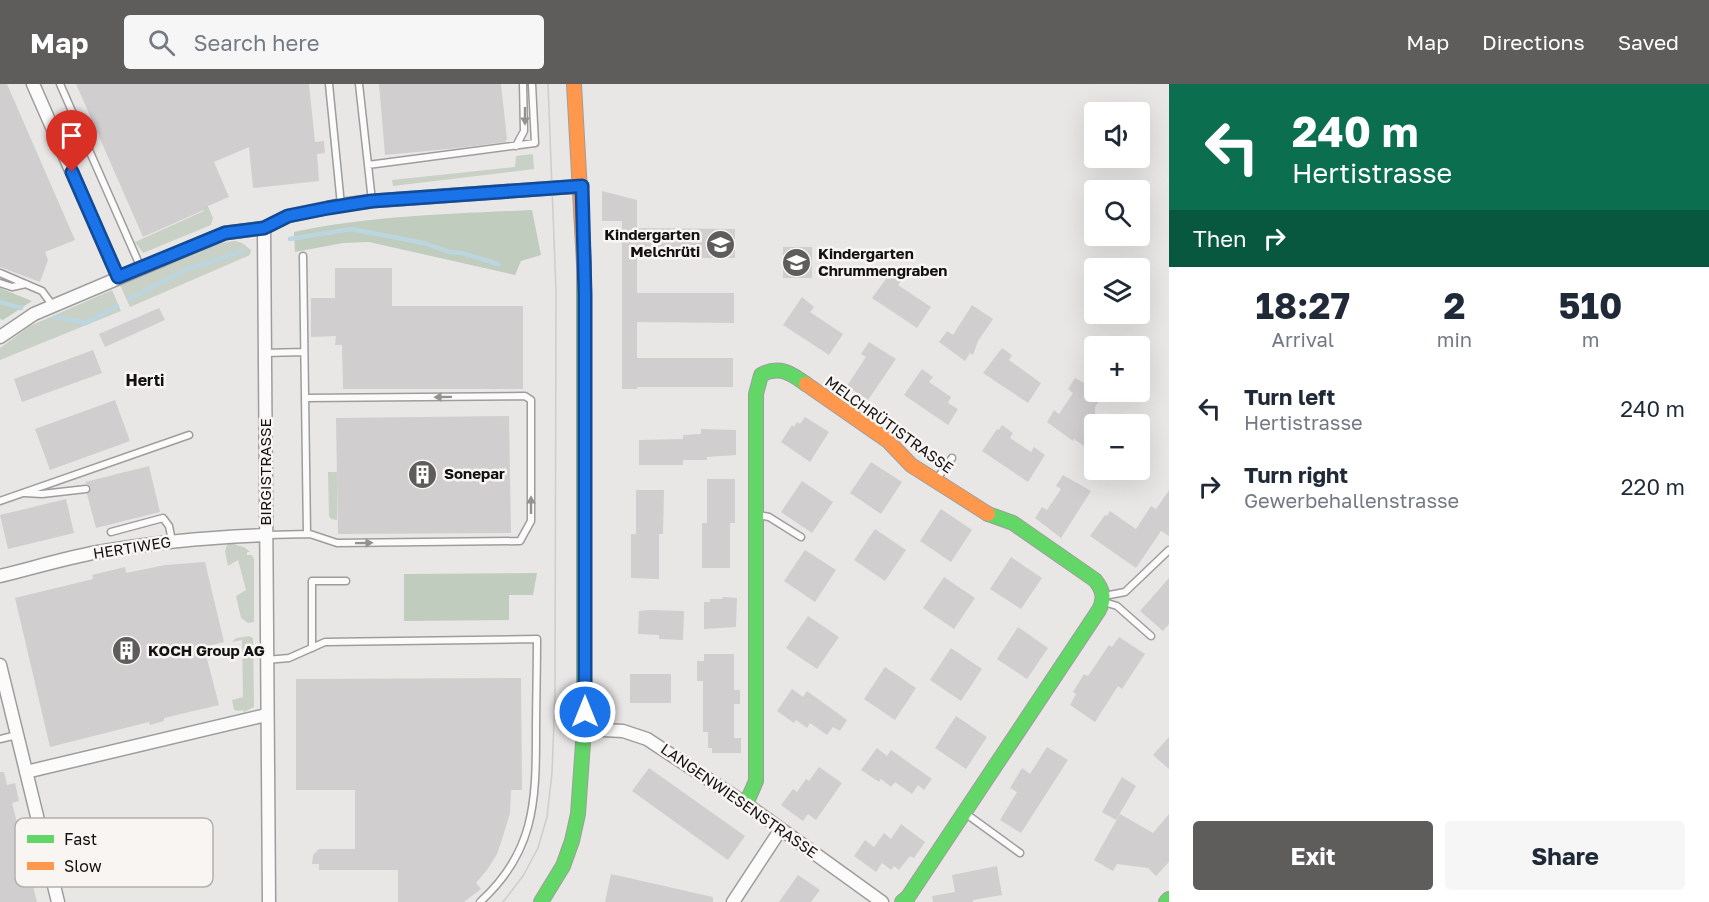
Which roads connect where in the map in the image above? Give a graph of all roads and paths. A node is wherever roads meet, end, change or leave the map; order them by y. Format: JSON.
{"nodes":[{"id":1,"x":33,"y":84,"type":"edge"},
{"id":2,"x":60,"y":84,"type":"edge"},
{"id":3,"x":329,"y":84,"type":"edge"},
{"id":4,"x":359,"y":84,"type":"edge"},
{"id":5,"x":523,"y":84,"type":"edge"},
{"id":6,"x":532,"y":84,"type":"edge"},
{"id":7,"x":574,"y":84,"type":"edge"},
{"id":8,"x":516,"y":146,"type":"junction"},
{"id":9,"x":368,"y":165,"type":"junction"},
{"id":10,"x":582,"y":186,"type":"junction"},
{"id":11,"x":372,"y":201,"type":"junction"},
{"id":12,"x":341,"y":205,"type":"junction"},
{"id":13,"x":264,"y":228,"type":"junction"},
{"id":14,"x":303,"y":256,"type":"dead end"},
{"id":15,"x":141,"y":267,"type":"junction"},
{"id":16,"x":0,"y":273,"type":"edge"},
{"id":17,"x":118,"y":277,"type":"junction"},
{"id":18,"x":0,"y":283,"type":"edge"},
{"id":19,"x":27,"y":284,"type":"junction"},
{"id":20,"x":53,"y":306,"type":"junction"},
{"id":21,"x":0,"y":337,"type":"edge"},
{"id":22,"x":304,"y":352,"type":"junction"},
{"id":23,"x":265,"y":353,"type":"junction"},
{"id":24,"x":305,"y":398,"type":"junction"},
{"id":25,"x":189,"y":435,"type":"dead end"},
{"id":26,"x":952,"y":458,"type":"dead end"},
{"id":27,"x":936,"y":481,"type":"junction"},
{"id":28,"x":86,"y":489,"type":"dead end"},
{"id":29,"x":21,"y":493,"type":"junction"},
{"id":30,"x":0,"y":501,"type":"edge"},
{"id":31,"x":756,"y":515,"type":"junction"},
{"id":32,"x":111,"y":532,"type":"dead end"},
{"id":33,"x":307,"y":534,"type":"junction"},
{"id":34,"x":267,"y":535,"type":"junction"},
{"id":35,"x":801,"y":537,"type":"dead end"},
{"id":36,"x":172,"y":541,"type":"junction"},
{"id":37,"x":1169,"y":550,"type":"edge"},
{"id":38,"x":0,"y":576,"type":"edge"},
{"id":39,"x":346,"y":581,"type":"dead end"},
{"id":40,"x":1103,"y":599,"type":"junction"},
{"id":41,"x":1151,"y":636,"type":"dead end"},
{"id":42,"x":312,"y":648,"type":"junction"},
{"id":43,"x":266,"y":660,"type":"junction"},
{"id":44,"x":0,"y":665,"type":"edge"},
{"id":45,"x":266,"y":715,"type":"junction"},
{"id":46,"x":584,"y":729,"type":"junction"},
{"id":47,"x":17,"y":735,"type":"junction"},
{"id":48,"x":0,"y":739,"type":"edge"},
{"id":49,"x":26,"y":772,"type":"junction"},
{"id":50,"x":746,"y":804,"type":"junction"},
{"id":51,"x":964,"y":813,"type":"junction"},
{"id":52,"x":37,"y":818,"type":"edge"},
{"id":53,"x":781,"y":829,"type":"junction"},
{"id":54,"x":1020,"y":853,"type":"dead end"},
{"id":55,"x":54,"y":887,"type":"edge"},
{"id":56,"x":58,"y":902,"type":"edge"},
{"id":57,"x":269,"y":902,"type":"edge"},
{"id":58,"x":480,"y":902,"type":"edge"},
{"id":59,"x":541,"y":902,"type":"edge"},
{"id":60,"x":733,"y":902,"type":"edge"},
{"id":61,"x":882,"y":902,"type":"edge"},
{"id":62,"x":903,"y":902,"type":"edge"}],
"edges":[{"from":1,"to":17,"type":"street"},
{"from":2,"to":15,"type":"lane"},
{"from":3,"to":12,"type":"lane"},
{"from":4,"to":9,"type":"lane"},
{"from":5,"to":8,"type":"lane","one_way":true},
{"from":6,"to":8,"type":"lane"},
{"from":7,"to":10,"type":"street"},
{"from":8,"to":9,"type":"lane"},
{"from":9,"to":11,"type":"lane"},
{"from":10,"to":11,"type":"street"},
{"from":10,"to":46,"type":"street"},
{"from":11,"to":12,"type":"street"},
{"from":12,"to":13,"type":"street"},
{"from":13,"to":15,"type":"street"},
{"from":13,"to":23,"type":"street","name":"BIRGISTRASSE"},
{"from":14,"to":22,"type":"lane"},
{"from":15,"to":17,"type":"street"},
{"from":16,"to":19,"type":"lane"},
{"from":17,"to":20,"type":"street"},
{"from":18,"to":19,"type":"lane"},
{"from":19,"to":20,"type":"lane"},
{"from":20,"to":21,"type":"street"},
{"from":22,"to":23,"type":"lane"},
{"from":22,"to":24,"type":"lane"},
{"from":23,"to":34,"type":"street","name":"BIRGISTRASSE"},
{"from":24,"to":33,"type":"lane"},
{"from":33,"to":24,"type":"lane","one_way":true},
{"from":25,"to":29,"type":"lane"},
{"from":26,"to":27,"type":"lane"},
{"from":27,"to":31,"type":"street","name":"MELCHRÜTISTRASSE"},
{"from":27,"to":40,"type":"street","name":"MELCHRÜTISTRASSE"},
{"from":28,"to":29,"type":"lane"},
{"from":29,"to":30,"type":"lane"},
{"from":31,"to":35,"type":"lane"},
{"from":31,"to":50,"type":"street","name":"MELCHRÜTISTRASSE"},
{"from":32,"to":36,"type":"lane"},
{"from":33,"to":34,"type":"lane"},
{"from":34,"to":36,"type":"street","name":"HERTIWEG"},
{"from":34,"to":43,"type":"street","name":"BIRGISTRASSE"},
{"from":36,"to":38,"type":"street","name":"HERTIWEG"},
{"from":37,"to":40,"type":"lane"},
{"from":39,"to":42,"type":"lane"},
{"from":40,"to":41,"type":"lane"},
{"from":40,"to":51,"type":"street"},
{"from":42,"to":43,"type":"lane"},
{"from":42,"to":58,"type":"lane"},
{"from":43,"to":45,"type":"street","name":"BIRGISTRASSE"},
{"from":44,"to":47,"type":"street"},
{"from":45,"to":49,"type":"street"},
{"from":45,"to":57,"type":"street","name":"BIRGISTRASSE"},
{"from":46,"to":50,"type":"street","name":"LANGENWIESENSTRASSE"},
{"from":46,"to":59,"type":"street"},
{"from":47,"to":48,"type":"lane"},
{"from":47,"to":49,"type":"street"},
{"from":49,"to":52,"type":"street"},
{"from":50,"to":53,"type":"street","name":"LANGENWIESENSTRASSE"},
{"from":51,"to":54,"type":"lane"},
{"from":51,"to":62,"type":"street"},
{"from":53,"to":60,"type":"street"},
{"from":53,"to":61,"type":"street","name":"LANGENWIESENSTRASSE"},
{"from":55,"to":56,"type":"street"}]}
